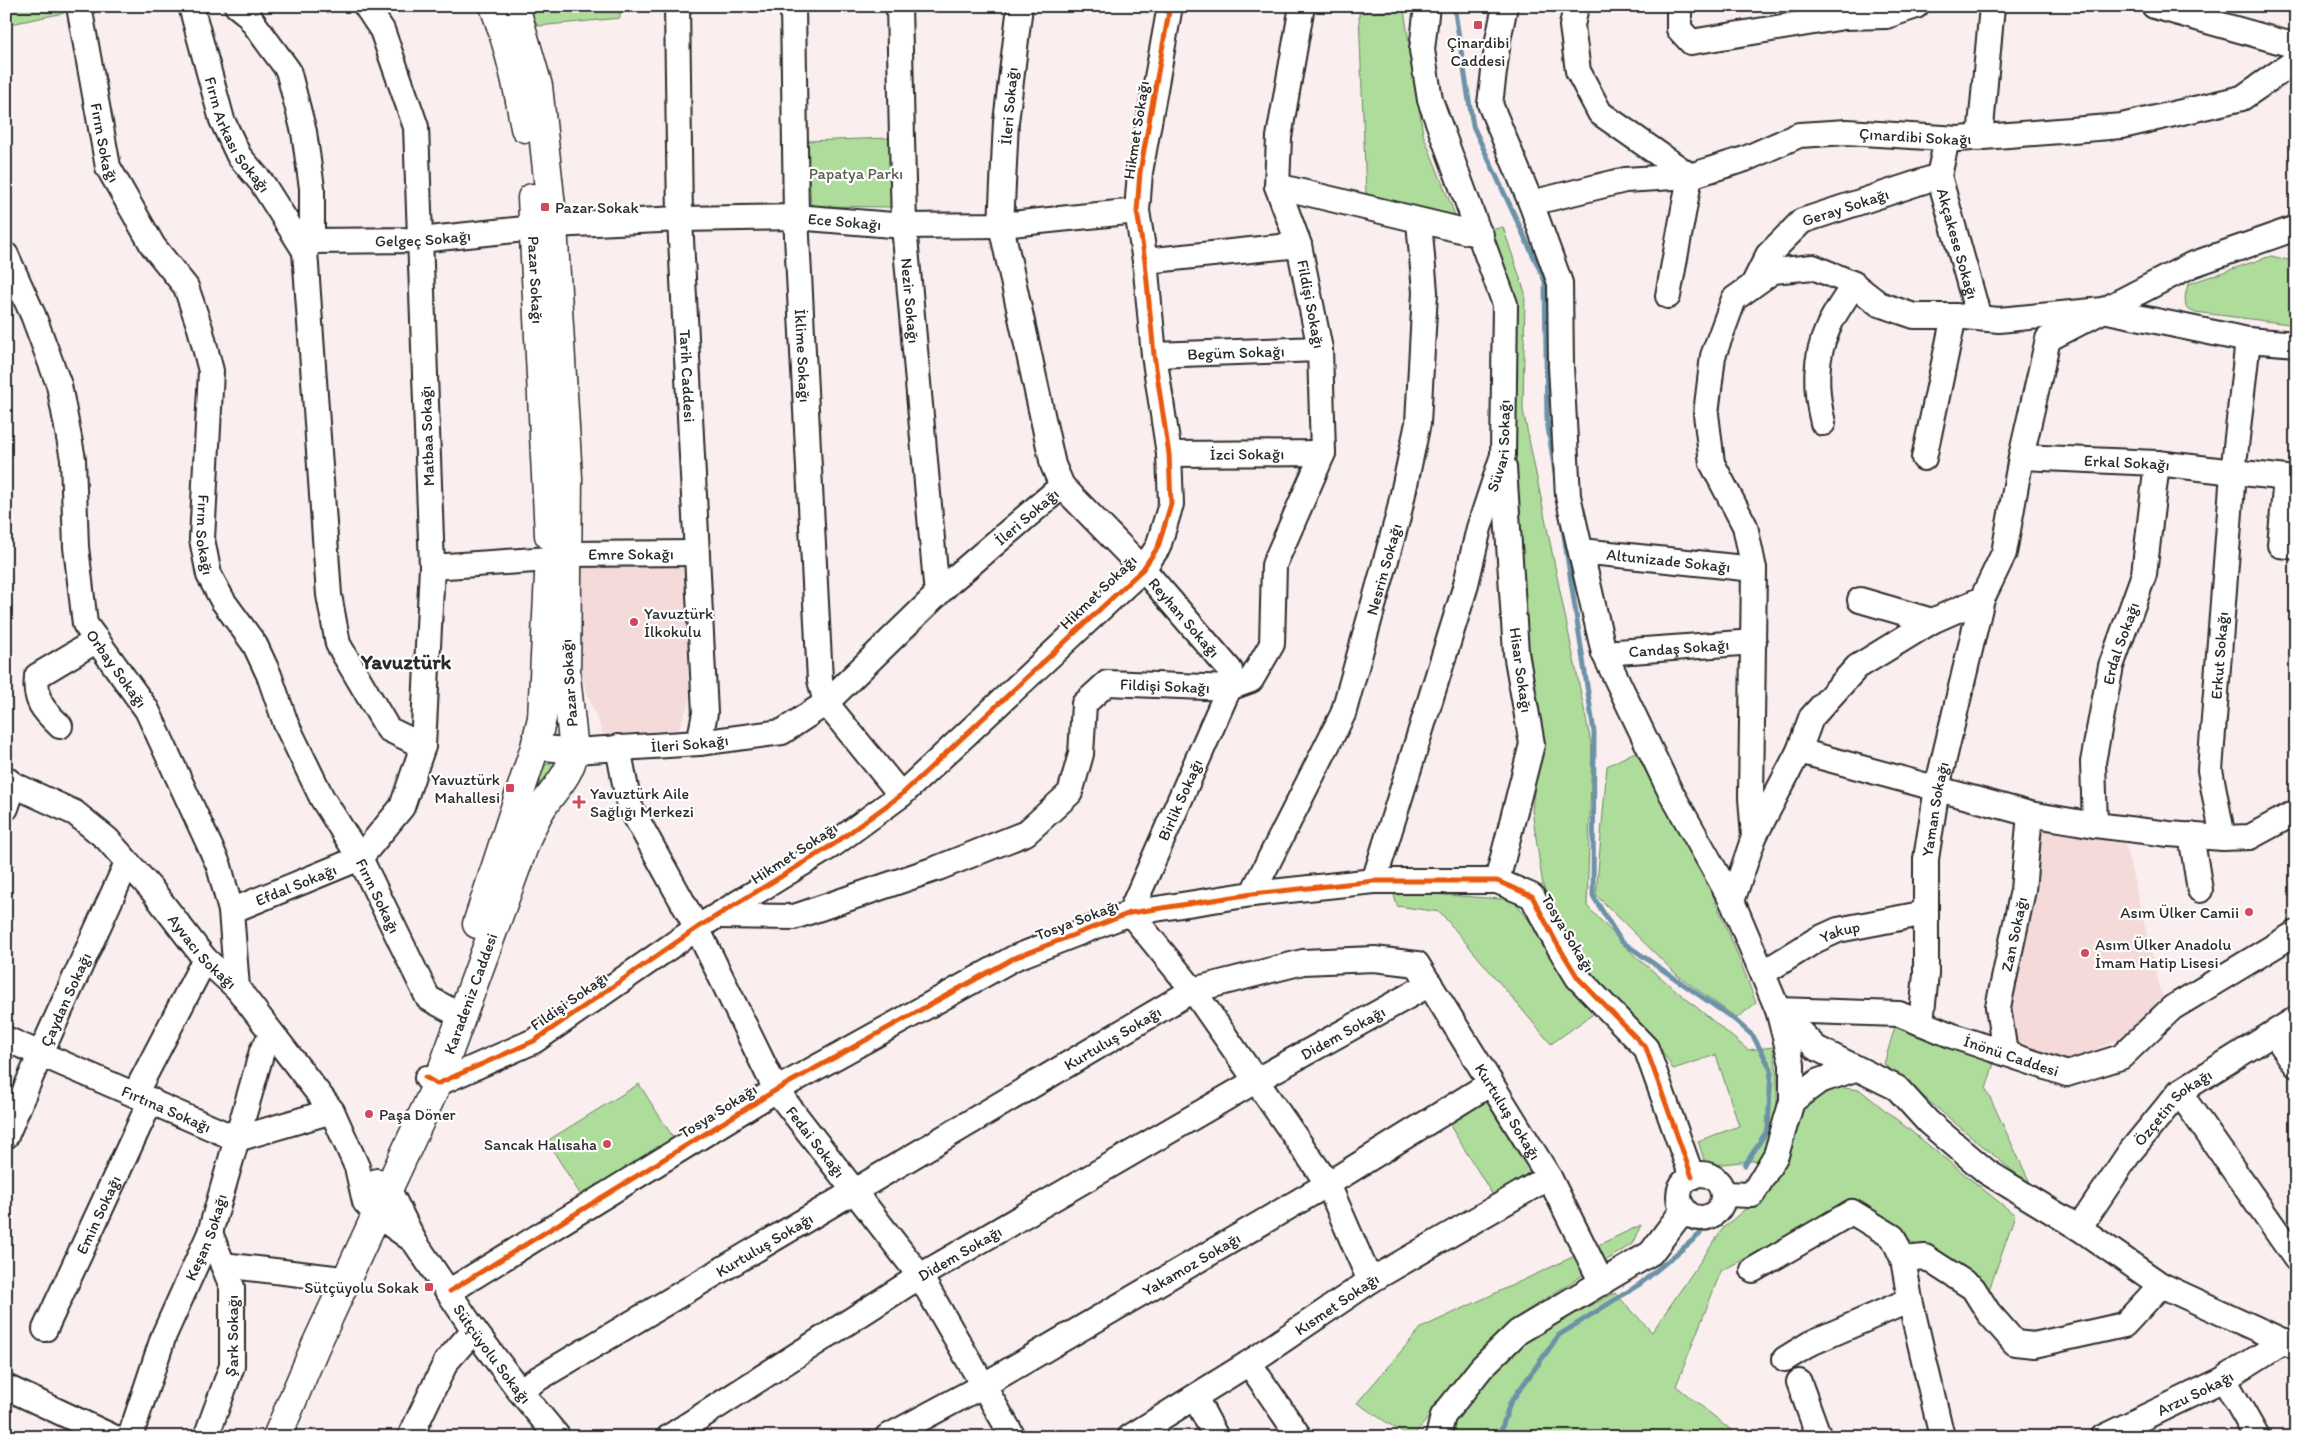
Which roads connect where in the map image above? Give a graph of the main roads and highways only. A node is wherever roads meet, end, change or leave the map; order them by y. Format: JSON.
{"nodes":[{"id":1,"x":494,"y":6,"type":"edge"},
{"id":2,"x":515,"y":6,"type":"edge"},
{"id":3,"x":544,"y":227,"type":"junction"},
{"id":4,"x":558,"y":557,"type":"junction"},
{"id":5,"x":536,"y":747,"type":"joint"},
{"id":6,"x":574,"y":751,"type":"joint"},
{"id":7,"x":456,"y":1014,"type":"junction"},
{"id":8,"x":373,"y":1191,"type":"junction"},
{"id":9,"x":315,"y":1347,"type":"junction"},
{"id":10,"x":277,"y":1437,"type":"edge"}],
"edges":[{"from":1,"to":3,"type":"main road","name":"Pazar Sokağı"},
{"from":2,"to":3,"type":"main road","name":"Pazar Sokağı"},
{"from":3,"to":4,"type":"main road","name":"Pazar Sokağı"},
{"from":4,"to":5,"type":"main road","name":"Pazar Sokağı"},
{"from":4,"to":6,"type":"main road","name":"Pazar Sokağı"},
{"from":5,"to":7,"type":"main road","name":"Karadeniz Caddesi"},
{"from":6,"to":7,"type":"main road","name":"Karadeniz Caddesi"},
{"from":7,"to":8,"type":"main road","name":"Karadeniz Caddesi"},
{"from":8,"to":9,"type":"main road","name":"Karadeniz Caddesi"},
{"from":8,"to":9,"type":"main road","name":"Karadeniz Caddesi"},
{"from":9,"to":10,"type":"main road","name":"Karadeniz Caddesi"}]}
